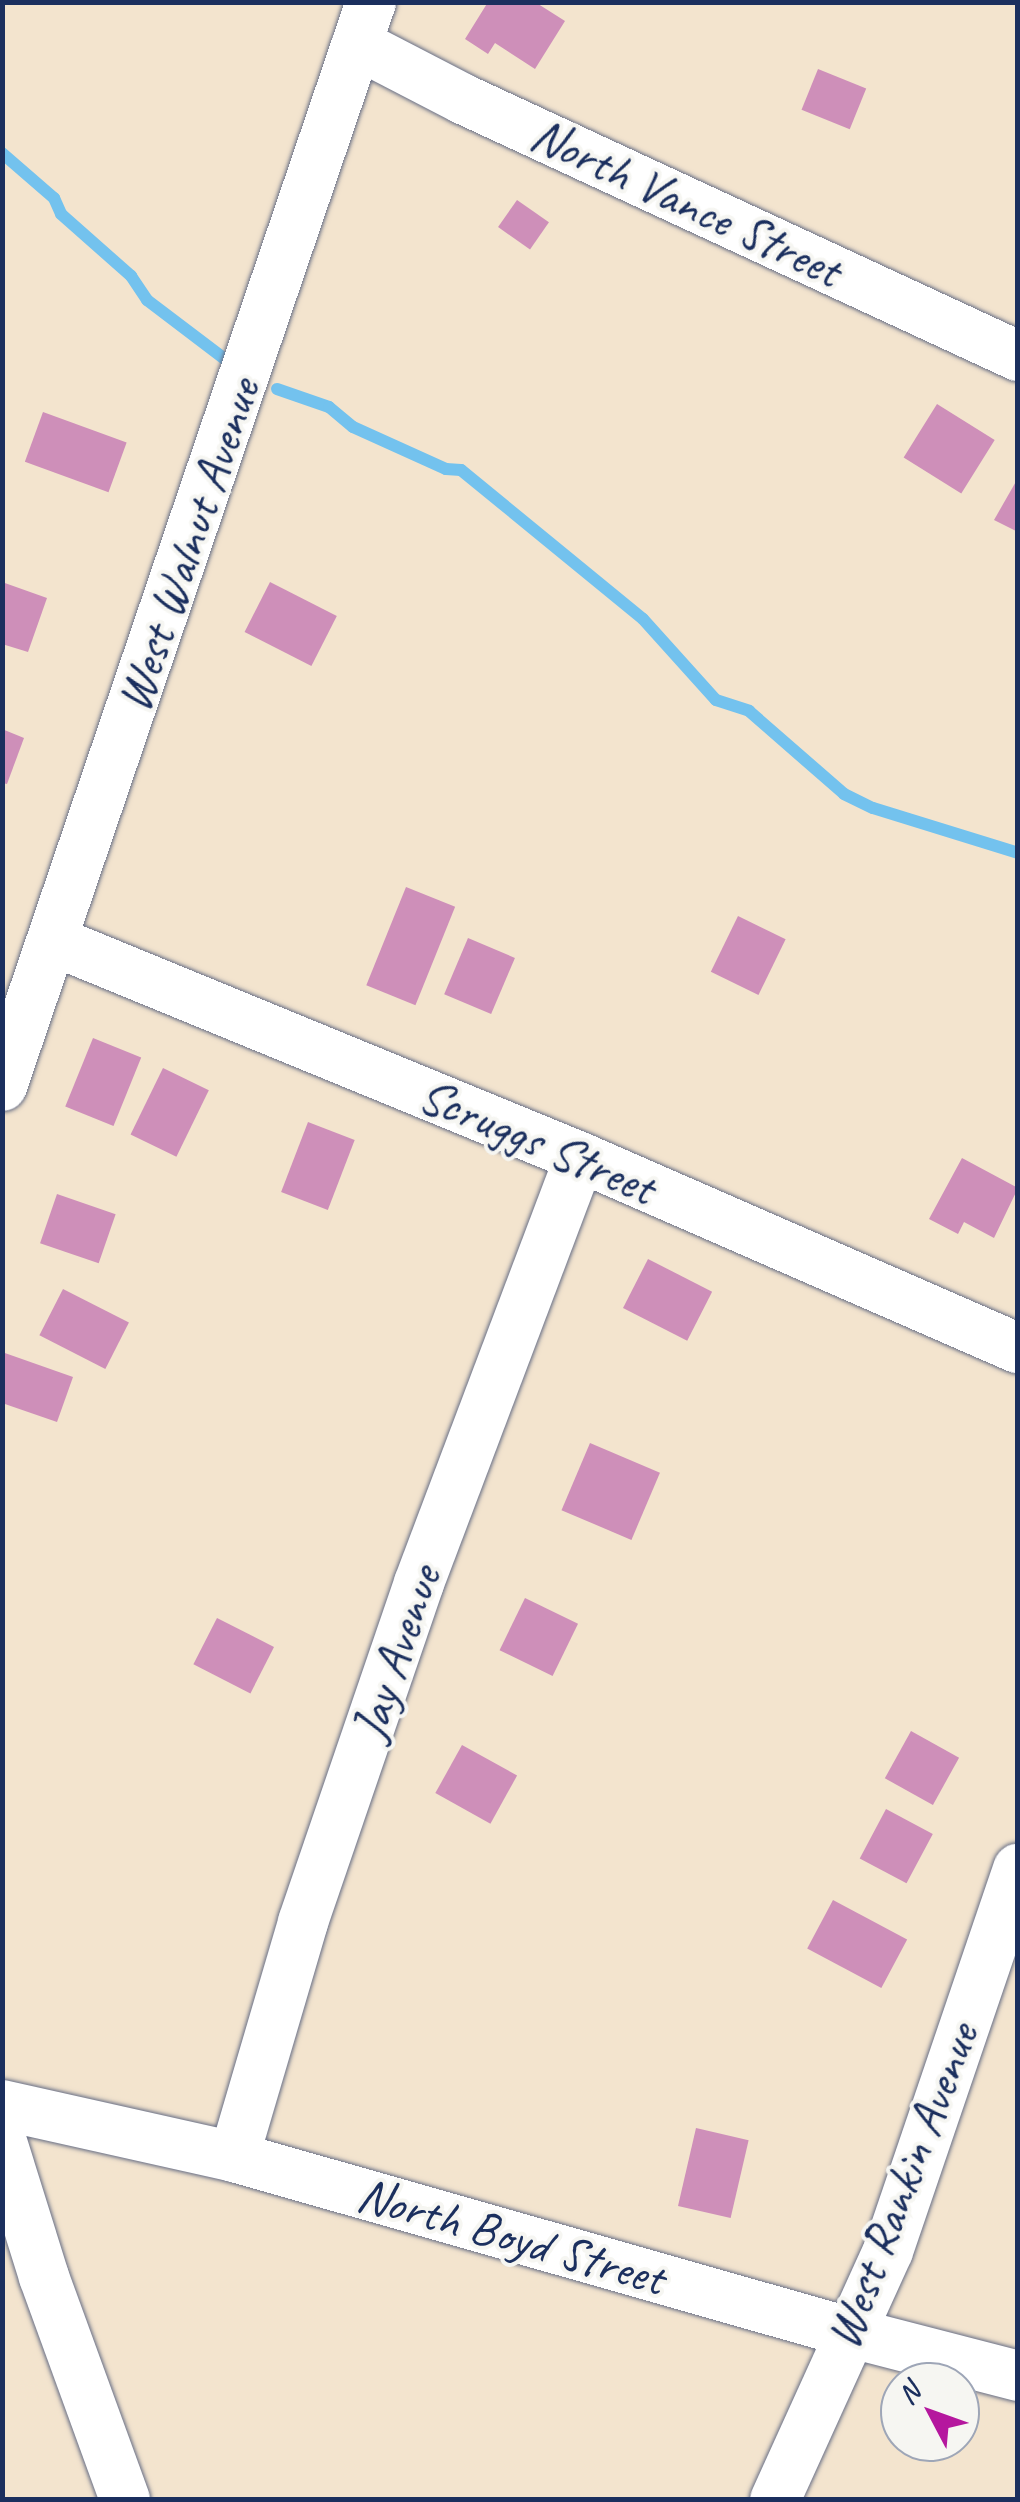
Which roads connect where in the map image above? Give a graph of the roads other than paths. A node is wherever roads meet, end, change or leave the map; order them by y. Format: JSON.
{"nodes":[{"id":1,"x":364,"y":23,"type":"edge"},
{"id":2,"x":1018,"y":356,"type":"edge"},
{"id":3,"x":54,"y":941,"type":"junction"},
{"id":4,"x":2,"y":1086,"type":"edge"},
{"id":5,"x":580,"y":1157,"type":"junction"},
{"id":6,"x":1018,"y":1348,"type":"edge"},
{"id":7,"x":1018,"y":1869,"type":"edge"},
{"id":8,"x":2,"y":2105,"type":"edge"},
{"id":9,"x":2,"y":2142,"type":"edge"},
{"id":10,"x":234,"y":2157,"type":"junction"},
{"id":11,"x":848,"y":2332,"type":"junction"},
{"id":12,"x":1018,"y":2376,"type":"edge"},
{"id":13,"x":125,"y":2500,"type":"edge"},
{"id":14,"x":774,"y":2500,"type":"edge"}],
"edges":[{"from":1,"to":2,"type":"street","name":"North Vance Street"},
{"from":1,"to":3,"type":"street","name":"West Walnut Avenue"},
{"from":3,"to":4,"type":"street","name":"West Walnut Avenue"},
{"from":3,"to":5,"type":"street","name":"Scruggs Street"},
{"from":5,"to":6,"type":"street","name":"Scruggs Street"},
{"from":5,"to":10,"type":"street","name":"Jay Avenue"},
{"from":7,"to":11,"type":"street","name":"West Rankin Avenue"},
{"from":8,"to":10,"type":"street","name":"North Boyd Street"},
{"from":9,"to":13,"type":"street"},
{"from":10,"to":11,"type":"street","name":"North Boyd Street"},
{"from":11,"to":12,"type":"street","name":"North Boyd Street"},
{"from":11,"to":14,"type":"street","name":"West Rankin Avenue"}]}
